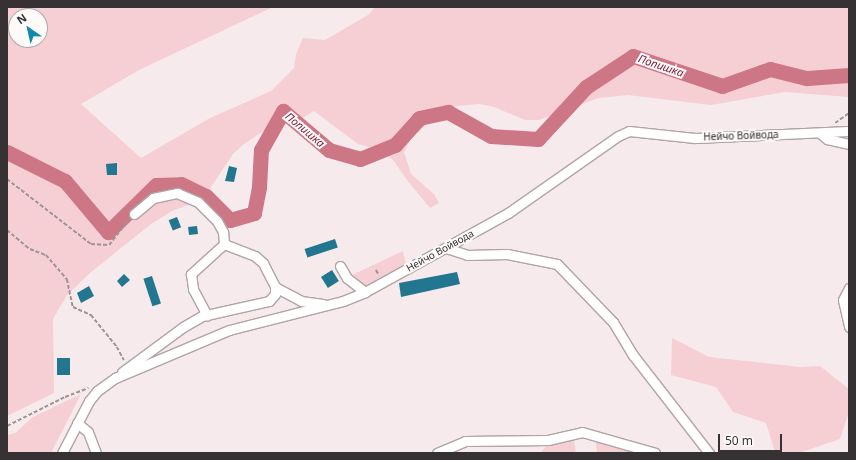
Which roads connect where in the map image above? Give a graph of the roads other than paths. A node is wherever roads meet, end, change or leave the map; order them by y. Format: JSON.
{"nodes":[{"id":1,"x":849,"y":131,"type":"edge"},
{"id":2,"x":821,"y":134,"type":"junction"},
{"id":3,"x":849,"y":144,"type":"edge"},
{"id":4,"x":134,"y":214,"type":"road end"},
{"id":5,"x":224,"y":244,"type":"junction"},
{"id":6,"x":446,"y":248,"type":"junction"},
{"id":7,"x":340,"y":266,"type":"dead end"},
{"id":8,"x":276,"y":287,"type":"junction"},
{"id":9,"x":849,"y":288,"type":"edge"},
{"id":10,"x":365,"y":292,"type":"junction"},
{"id":11,"x":329,"y":304,"type":"junction"},
{"id":12,"x":207,"y":315,"type":"junction"},
{"id":13,"x":849,"y":327,"type":"edge"},
{"id":14,"x":115,"y":378,"type":"junction"},
{"id":15,"x":77,"y":423,"type":"junction"},
{"id":16,"x":62,"y":453,"type":"edge"},
{"id":17,"x":96,"y":453,"type":"edge"},
{"id":18,"x":437,"y":453,"type":"edge"},
{"id":19,"x":655,"y":453,"type":"edge"},
{"id":20,"x":709,"y":453,"type":"edge"}],
"edges":[{"from":1,"to":2,"type":"street","name":"Нейчо Войвода"},
{"from":2,"to":3,"type":"street"},
{"from":2,"to":6,"type":"street","name":"Нейчо Войвода"},
{"from":4,"to":5,"type":"street"},
{"from":5,"to":8,"type":"street"},
{"from":5,"to":12,"type":"street"},
{"from":6,"to":10,"type":"street","name":"Нейчо Войвода"},
{"from":6,"to":20,"type":"street"},
{"from":7,"to":10,"type":"street"},
{"from":8,"to":11,"type":"street"},
{"from":8,"to":12,"type":"street"},
{"from":9,"to":13,"type":"street"},
{"from":10,"to":11,"type":"street","name":"Нейчо Войвода"},
{"from":11,"to":14,"type":"street","name":"Нейчо Войвода"},
{"from":12,"to":14,"type":"street"},
{"from":14,"to":15,"type":"street","name":"Нейчо Войвода"},
{"from":15,"to":16,"type":"street","name":"Нейчо Войвода"},
{"from":15,"to":17,"type":"street"},
{"from":18,"to":19,"type":"street"}]}
